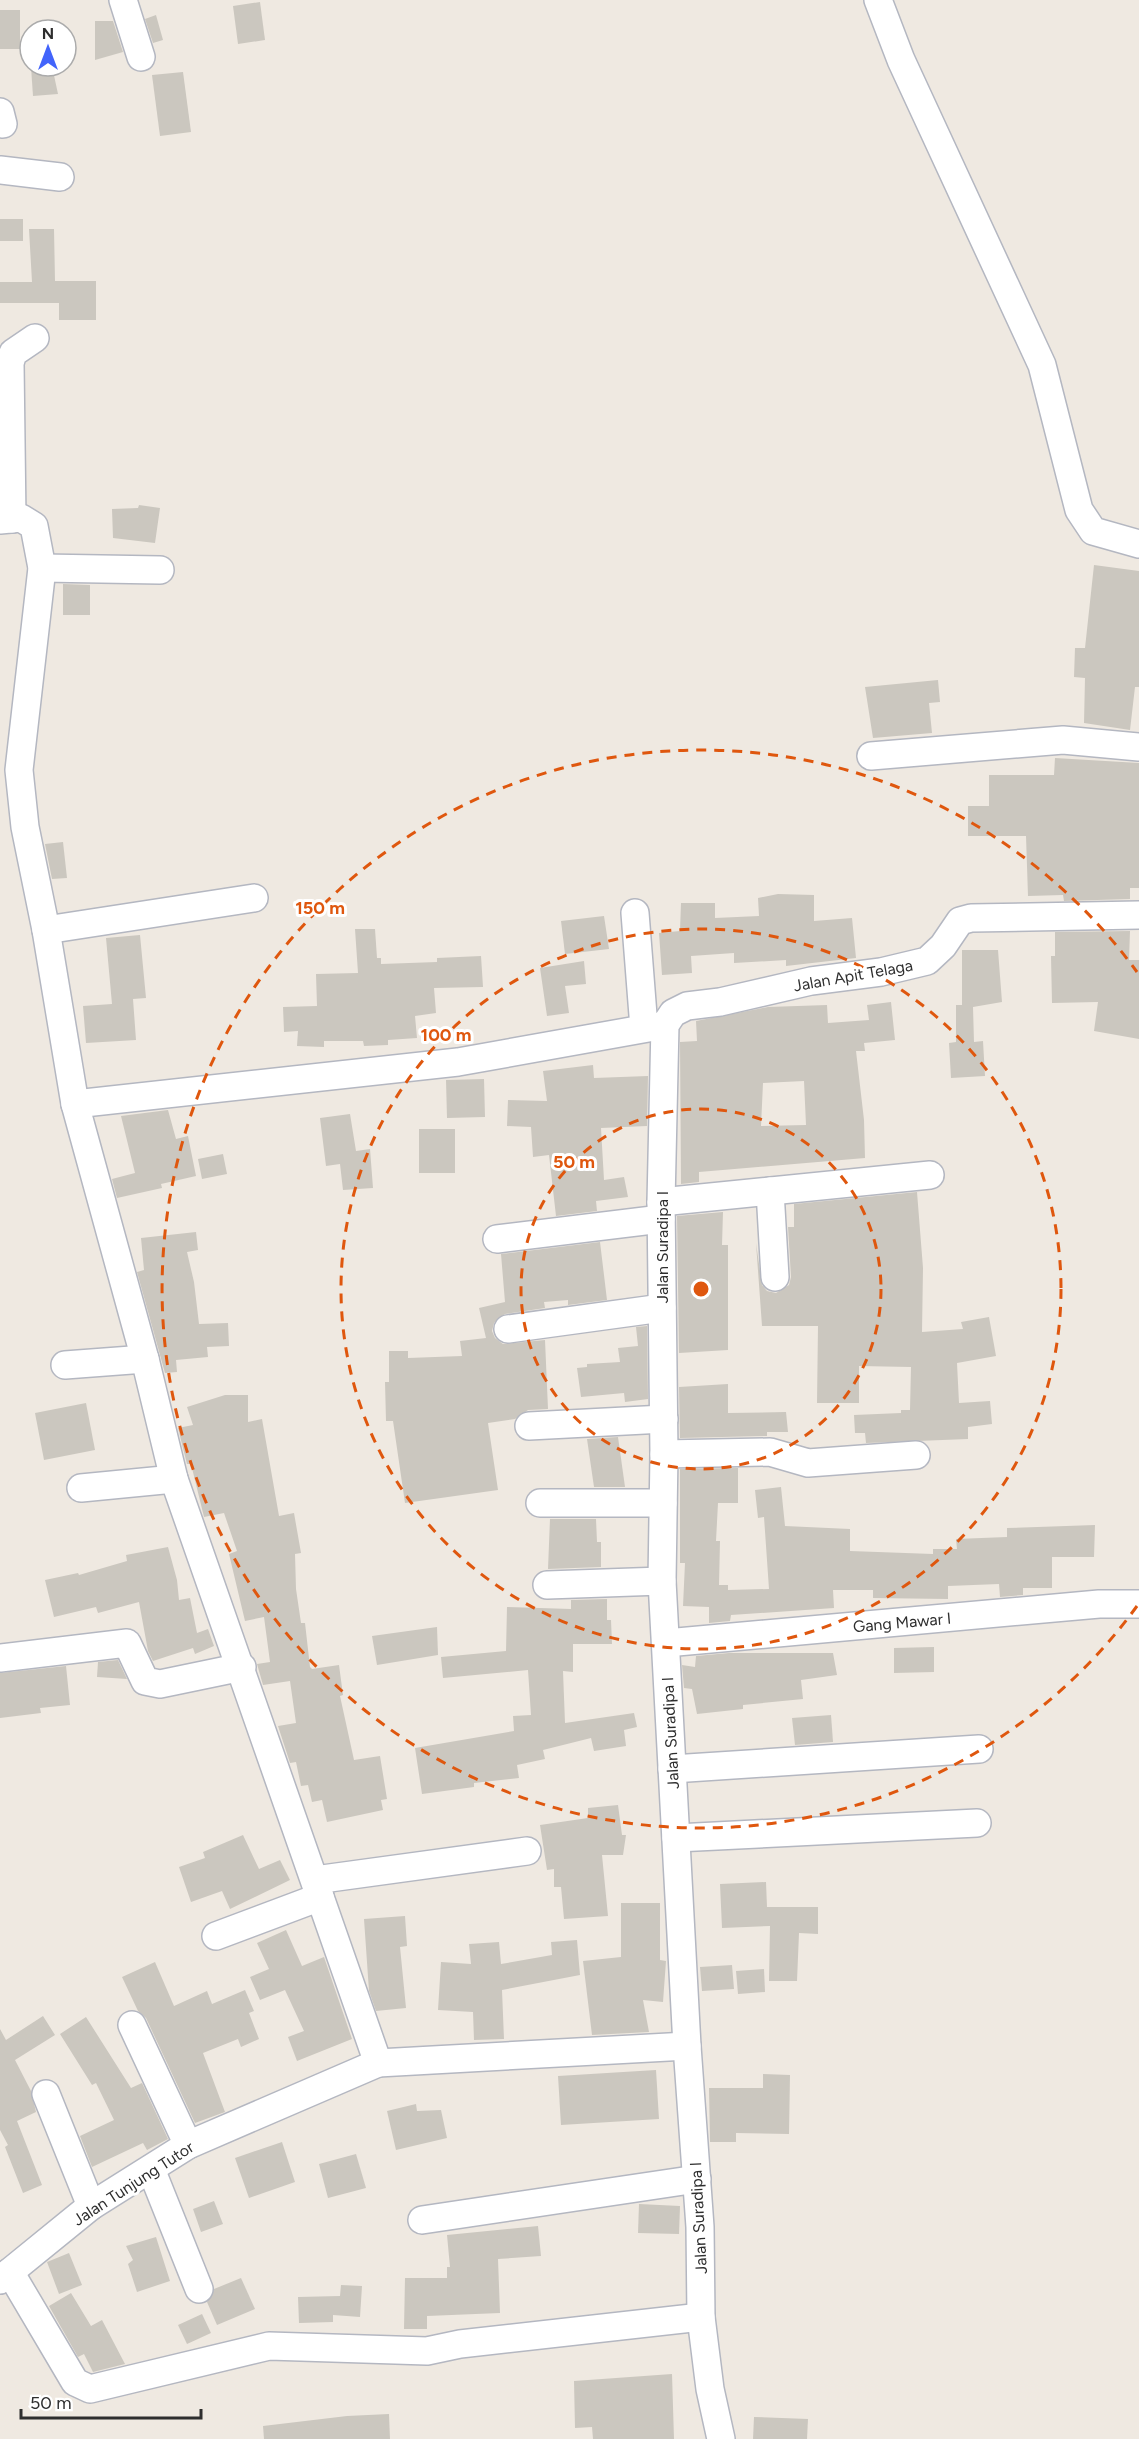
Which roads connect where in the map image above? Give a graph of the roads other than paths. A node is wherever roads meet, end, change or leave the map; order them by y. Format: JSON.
{"nodes":[{"id":1,"x":123,"y":0,"type":"edge"},
{"id":2,"x":878,"y":0,"type":"edge"},
{"id":3,"x":141,"y":57,"type":"dead end"},
{"id":4,"x":0,"y":170,"type":"edge"},
{"id":5,"x":60,"y":177,"type":"dead end"},
{"id":6,"x":35,"y":338,"type":"dead end"},
{"id":7,"x":15,"y":521,"type":"edge"},
{"id":8,"x":1139,"y":544,"type":"edge"},
{"id":9,"x":42,"y":568,"type":"junction"},
{"id":10,"x":160,"y":570,"type":"dead end"},
{"id":11,"x":1139,"y":747,"type":"edge"},
{"id":12,"x":871,"y":756,"type":"dead end"},
{"id":13,"x":254,"y":898,"type":"dead end"},
{"id":14,"x":635,"y":913,"type":"dead end"},
{"id":15,"x":1139,"y":915,"type":"edge"},
{"id":16,"x":46,"y":930,"type":"junction"},
{"id":17,"x":655,"y":1026,"type":"junction"},
{"id":18,"x":75,"y":1104,"type":"junction"},
{"id":19,"x":930,"y":1175,"type":"dead end"},
{"id":20,"x":770,"y":1191,"type":"junction"},
{"id":21,"x":661,"y":1210,"type":"junction"},
{"id":22,"x":497,"y":1239,"type":"dead end"},
{"id":23,"x":775,"y":1277,"type":"dead end"},
{"id":24,"x":662,"y":1308,"type":"junction"},
{"id":25,"x":508,"y":1329,"type":"dead end"},
{"id":26,"x":145,"y":1359,"type":"junction"},
{"id":27,"x":65,"y":1365,"type":"dead end"},
{"id":28,"x":664,"y":1419,"type":"junction"},
{"id":29,"x":529,"y":1426,"type":"dead end"},
{"id":30,"x":664,"y":1454,"type":"junction"},
{"id":31,"x":916,"y":1455,"type":"dead end"},
{"id":32,"x":174,"y":1479,"type":"junction"},
{"id":33,"x":81,"y":1488,"type":"dead end"},
{"id":34,"x":540,"y":1503,"type":"dead end"},
{"id":35,"x":663,"y":1503,"type":"junction"},
{"id":36,"x":662,"y":1581,"type":"junction"},
{"id":37,"x":547,"y":1585,"type":"dead end"},
{"id":38,"x":1139,"y":1604,"type":"edge"},
{"id":39,"x":666,"y":1643,"type":"junction"},
{"id":40,"x":0,"y":1658,"type":"edge"},
{"id":41,"x":242,"y":1667,"type":"junction"},
{"id":42,"x":979,"y":1749,"type":"dead end"},
{"id":43,"x":672,"y":1769,"type":"junction"},
{"id":44,"x":977,"y":1823,"type":"dead end"},
{"id":45,"x":676,"y":1838,"type":"junction"},
{"id":46,"x":527,"y":1851,"type":"dead end"},
{"id":47,"x":318,"y":1888,"type":"junction"},
{"id":48,"x":216,"y":1936,"type":"dead end"},
{"id":49,"x":132,"y":2025,"type":"dead end"},
{"id":50,"x":687,"y":2046,"type":"junction"},
{"id":51,"x":378,"y":2063,"type":"junction"},
{"id":52,"x":46,"y":2094,"type":"dead end"},
{"id":53,"x":188,"y":2145,"type":"junction"},
{"id":54,"x":151,"y":2169,"type":"junction"},
{"id":55,"x":697,"y":2179,"type":"junction"},
{"id":56,"x":91,"y":2206,"type":"junction"},
{"id":57,"x":422,"y":2220,"type":"dead end"},
{"id":58,"x":5,"y":2276,"type":"edge"},
{"id":59,"x":199,"y":2289,"type":"dead end"},
{"id":60,"x":701,"y":2317,"type":"junction"},
{"id":61,"x":721,"y":2439,"type":"edge"}],
"edges":[{"from":1,"to":3,"type":"street"},
{"from":2,"to":8,"type":"street"},
{"from":4,"to":5,"type":"street"},
{"from":6,"to":7,"type":"street"},
{"from":7,"to":9,"type":"street"},
{"from":9,"to":10,"type":"street"},
{"from":9,"to":16,"type":"street"},
{"from":11,"to":12,"type":"street"},
{"from":13,"to":16,"type":"street"},
{"from":14,"to":17,"type":"street","name":"Jalan Suradipa I"},
{"from":15,"to":17,"type":"street","name":"Jalan Apit Telaga"},
{"from":16,"to":18,"type":"street"},
{"from":17,"to":18,"type":"street"},
{"from":17,"to":21,"type":"street","name":"Jalan Suradipa I"},
{"from":18,"to":26,"type":"street"},
{"from":19,"to":20,"type":"street"},
{"from":20,"to":21,"type":"street"},
{"from":20,"to":23,"type":"street"},
{"from":21,"to":22,"type":"street"},
{"from":21,"to":24,"type":"street","name":"Jalan Suradipa I"},
{"from":24,"to":25,"type":"street"},
{"from":24,"to":28,"type":"street","name":"Jalan Suradipa I"},
{"from":26,"to":27,"type":"street"},
{"from":26,"to":32,"type":"street"},
{"from":28,"to":29,"type":"street"},
{"from":28,"to":30,"type":"street","name":"Jalan Suradipa I"},
{"from":30,"to":31,"type":"street"},
{"from":30,"to":35,"type":"street","name":"Jalan Suradipa I"},
{"from":32,"to":33,"type":"street"},
{"from":32,"to":41,"type":"street"},
{"from":34,"to":35,"type":"street"},
{"from":35,"to":36,"type":"street","name":"Jalan Suradipa I"},
{"from":36,"to":37,"type":"street"},
{"from":36,"to":39,"type":"street","name":"Jalan Suradipa I"},
{"from":38,"to":39,"type":"street","name":"Gang Mawar I"},
{"from":39,"to":43,"type":"street","name":"Jalan Suradipa I"},
{"from":40,"to":41,"type":"street"},
{"from":41,"to":47,"type":"street"},
{"from":42,"to":43,"type":"street"},
{"from":43,"to":45,"type":"street","name":"Jalan Suradipa I"},
{"from":44,"to":45,"type":"street"},
{"from":45,"to":50,"type":"street","name":"Jalan Suradipa I"},
{"from":46,"to":47,"type":"street"},
{"from":47,"to":48,"type":"street"},
{"from":47,"to":51,"type":"street"},
{"from":49,"to":53,"type":"street"},
{"from":50,"to":51,"type":"street"},
{"from":50,"to":55,"type":"street","name":"Jalan Suradipa I"},
{"from":51,"to":53,"type":"street","name":"Jalan Tunjung Tutor"},
{"from":52,"to":56,"type":"street"},
{"from":53,"to":54,"type":"street","name":"Jalan Tunjung Tutor"},
{"from":54,"to":56,"type":"street","name":"Jalan Tunjung Tutor"},
{"from":54,"to":59,"type":"street"},
{"from":55,"to":57,"type":"street"},
{"from":55,"to":60,"type":"street","name":"Jalan Suradipa I"},
{"from":56,"to":58,"type":"street","name":"Jalan Tunjung Tutor"},
{"from":58,"to":60,"type":"street"},
{"from":60,"to":61,"type":"street","name":"Jalan Suradipa I"}]}
